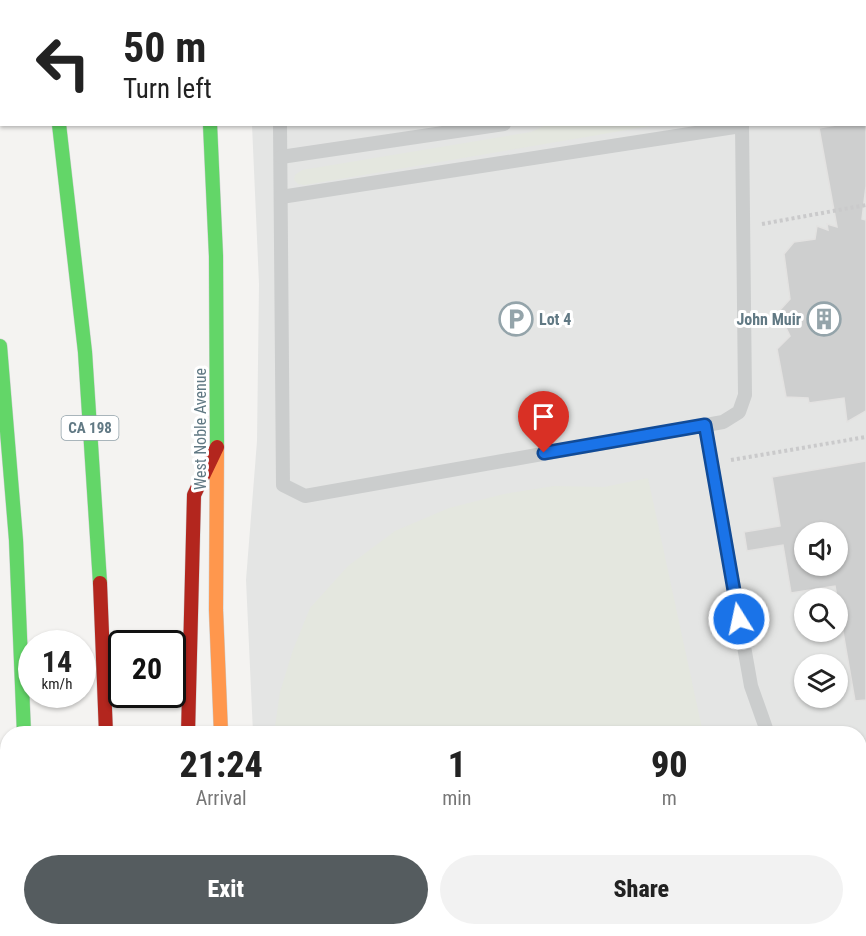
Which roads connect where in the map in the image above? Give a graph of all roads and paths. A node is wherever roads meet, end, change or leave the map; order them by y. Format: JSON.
{"nodes":[{"id":1,"x":59,"y":126,"type":"edge"},
{"id":2,"x":210,"y":126,"type":"edge"},
{"id":3,"x":280,"y":126,"type":"edge"},
{"id":4,"x":488,"y":126,"type":"edge"},
{"id":5,"x":736,"y":126,"type":"edge"},
{"id":6,"x":742,"y":126,"type":"edge"},
{"id":7,"x":281,"y":157,"type":"junction"},
{"id":8,"x":281,"y":197,"type":"junction"},
{"id":9,"x":866,"y":205,"type":"edge"},
{"id":10,"x":743,"y":227,"type":"junction"},
{"id":11,"x":0,"y":346,"type":"edge"},
{"id":12,"x":705,"y":425,"type":"junction"},
{"id":13,"x":866,"y":437,"type":"edge"},
{"id":14,"x":217,"y":447,"type":"junction"},
{"id":15,"x":712,"y":463,"type":"junction"},
{"id":16,"x":24,"y":726,"type":"edge"},
{"id":17,"x":106,"y":726,"type":"edge"},
{"id":18,"x":188,"y":726,"type":"edge"},
{"id":19,"x":221,"y":726,"type":"edge"},
{"id":20,"x":765,"y":726,"type":"edge"}],
"edges":[{"from":1,"to":17,"type":"main road","number":"CA 198"},
{"from":2,"to":14,"type":"main road","name":"West Noble Avenue"},
{"from":3,"to":7,"type":"lane"},
{"from":4,"to":7,"type":"lane"},
{"from":5,"to":8,"type":"lane"},
{"from":6,"to":10,"type":"lane"},
{"from":7,"to":8,"type":"lane"},
{"from":8,"to":12,"type":"lane"},
{"from":9,"to":10,"type":"path"},
{"from":10,"to":12,"type":"lane"},
{"from":11,"to":16,"type":"main road"},
{"from":12,"to":15,"type":"lane"},
{"from":13,"to":15,"type":"path"},
{"from":14,"to":18,"type":"main road"},
{"from":14,"to":19,"type":"main road","name":"West Noble Avenue"},
{"from":15,"to":20,"type":"lane"}]}
